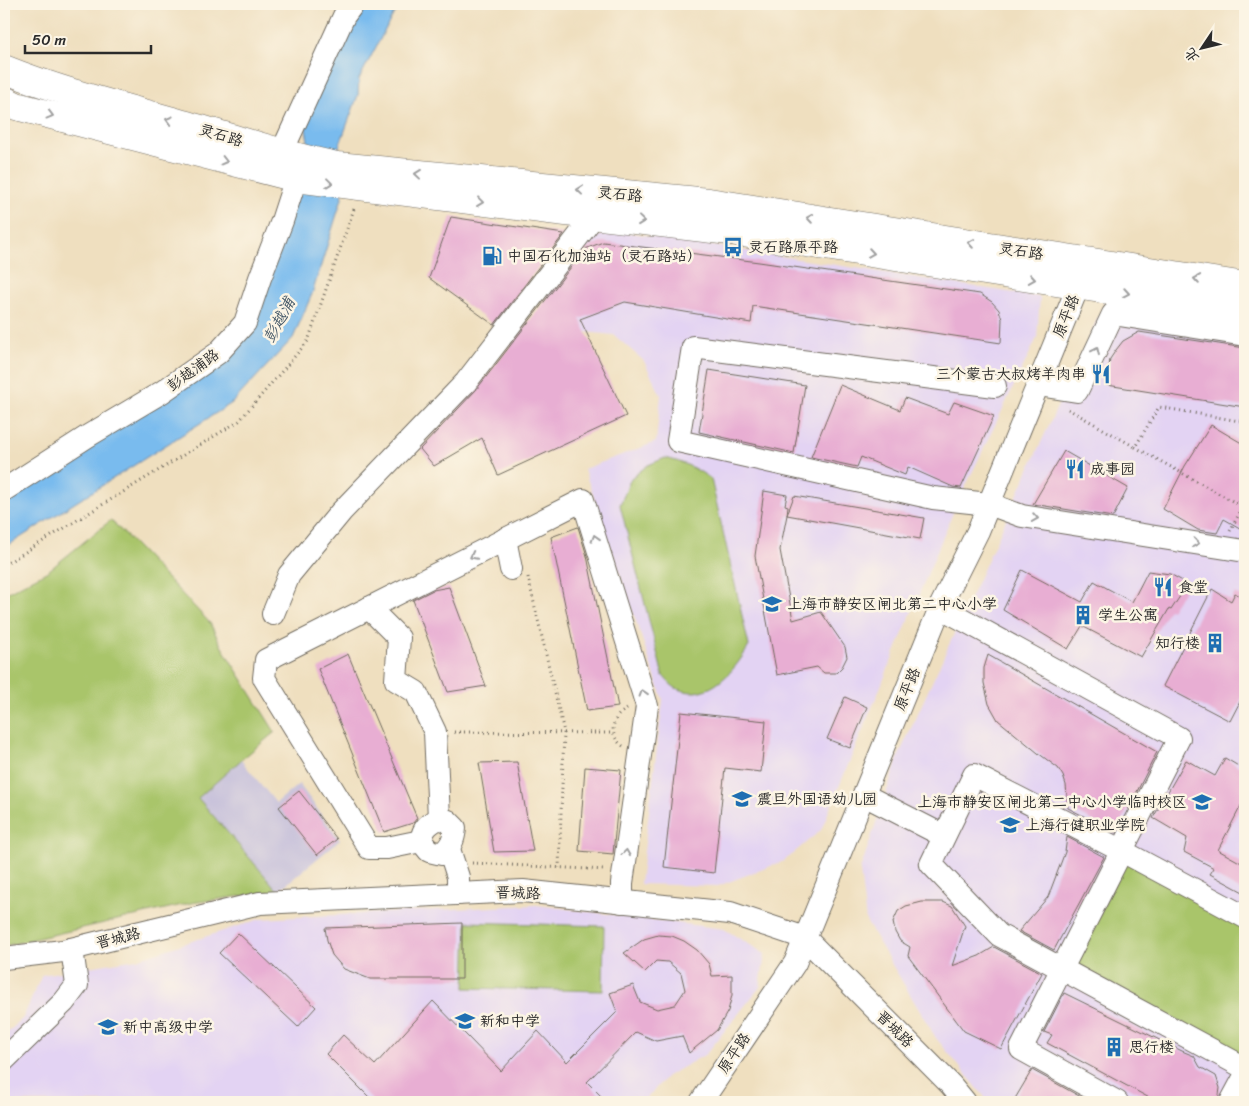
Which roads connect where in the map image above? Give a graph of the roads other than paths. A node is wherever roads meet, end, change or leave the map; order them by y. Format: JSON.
{"nodes":[{"id":1,"x":353,"y":4,"type":"edge"},
{"id":2,"x":4,"y":69,"type":"edge"},
{"id":3,"x":4,"y":100,"type":"edge"},
{"id":4,"x":291,"y":167,"type":"junction"},
{"id":5,"x":359,"y":178,"type":"junction"},
{"id":6,"x":594,"y":216,"type":"junction"},
{"id":7,"x":1083,"y":274,"type":"junction"},
{"id":8,"x":1245,"y":286,"type":"edge"},
{"id":9,"x":1245,"y":313,"type":"edge"},
{"id":10,"x":1245,"y":335,"type":"edge"},
{"id":11,"x":1038,"y":385,"type":"junction"},
{"id":12,"x":996,"y":386,"type":"dead end"},
{"id":13,"x":4,"y":490,"type":"edge"},
{"id":14,"x":989,"y":504,"type":"junction"},
{"id":15,"x":505,"y":539,"type":"junction"},
{"id":16,"x":1245,"y":551,"type":"edge"},
{"id":17,"x":519,"y":570,"type":"road end"},
{"id":18,"x":940,"y":607,"type":"junction"},
{"id":19,"x":369,"y":608,"type":"junction"},
{"id":20,"x":273,"y":614,"type":"dead end"},
{"id":21,"x":864,"y":795,"type":"junction"},
{"id":22,"x":438,"y":818,"type":"junction"},
{"id":23,"x":944,"y":836,"type":"junction"},
{"id":24,"x":421,"y":841,"type":"junction"},
{"id":25,"x":1122,"y":851,"type":"junction"},
{"id":26,"x":451,"y":855,"type":"junction"},
{"id":27,"x":458,"y":894,"type":"junction"},
{"id":28,"x":622,"y":902,"type":"junction"},
{"id":29,"x":1245,"y":917,"type":"edge"},
{"id":30,"x":805,"y":938,"type":"junction"},
{"id":31,"x":72,"y":949,"type":"junction"},
{"id":32,"x":4,"y":958,"type":"edge"},
{"id":33,"x":1062,"y":969,"type":"junction"},
{"id":34,"x":4,"y":1060,"type":"edge"},
{"id":35,"x":1245,"y":1068,"type":"edge"},
{"id":36,"x":1245,"y":1076,"type":"edge"},
{"id":37,"x":701,"y":1102,"type":"edge"},
{"id":38,"x":965,"y":1102,"type":"edge"},
{"id":39,"x":1117,"y":1102,"type":"edge"},
{"id":40,"x":1231,"y":1102,"type":"edge"}],
"edges":[{"from":1,"to":4,"type":"street","name":"彭越浦路"},
{"from":4,"to":2,"type":"main road","name":"灵石路","one_way":true},
{"from":3,"to":4,"type":"main road","name":"灵石路","one_way":true},
{"from":4,"to":5,"type":"main road","name":"灵石路"},
{"from":4,"to":13,"type":"street","name":"彭越浦路"},
{"from":5,"to":6,"type":"main road","name":"灵石路","one_way":true},
{"from":7,"to":5,"type":"main road","name":"灵石路","one_way":true},
{"from":6,"to":7,"type":"main road","name":"灵石路","one_way":true},
{"from":6,"to":20,"type":"street"},
{"from":8,"to":7,"type":"main road","name":"灵石路","one_way":true},
{"from":7,"to":9,"type":"main road","name":"灵石路","one_way":true},
{"from":7,"to":11,"type":"street","name":"原平路"},
{"from":11,"to":10,"type":"street","one_way":true},
{"from":11,"to":14,"type":"street","name":"原平路"},
{"from":12,"to":14,"type":"street"},
{"from":14,"to":16,"type":"street","one_way":true},
{"from":14,"to":18,"type":"street","name":"原平路"},
{"from":15,"to":17,"type":"street"},
{"from":15,"to":19,"type":"street","one_way":true},
{"from":28,"to":15,"type":"street","one_way":true},
{"from":18,"to":21,"type":"street","name":"原平路"},
{"from":18,"to":25,"type":"street"},
{"from":19,"to":22,"type":"street"},
{"from":19,"to":24,"type":"street"},
{"from":21,"to":23,"type":"street"},
{"from":21,"to":30,"type":"street","name":"原平路"},
{"from":22,"to":24,"type":"street"},
{"from":22,"to":26,"type":"street"},
{"from":23,"to":25,"type":"street"},
{"from":23,"to":33,"type":"street"},
{"from":24,"to":26,"type":"street"},
{"from":25,"to":29,"type":"street"},
{"from":25,"to":33,"type":"street"},
{"from":26,"to":27,"type":"street"},
{"from":27,"to":28,"type":"street","name":"晋城路"},
{"from":27,"to":31,"type":"street","name":"晋城路"},
{"from":28,"to":30,"type":"street","name":"晋城路"},
{"from":30,"to":37,"type":"street","name":"原平路"},
{"from":30,"to":38,"type":"street","name":"晋城路"},
{"from":31,"to":32,"type":"street","name":"晋城路"},
{"from":31,"to":34,"type":"street"},
{"from":33,"to":35,"type":"street"},
{"from":33,"to":39,"type":"street"},
{"from":36,"to":40,"type":"street"}]}
